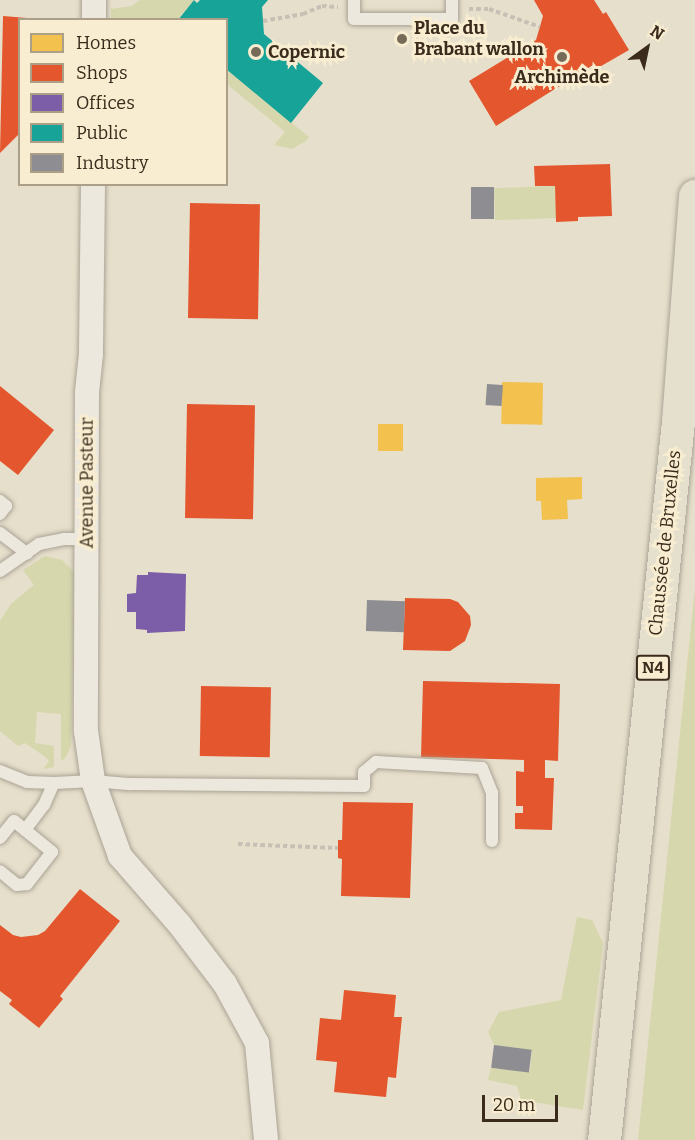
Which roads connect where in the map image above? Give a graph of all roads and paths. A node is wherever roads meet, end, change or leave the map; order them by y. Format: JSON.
{"nodes":[{"id":1,"x":94,"y":0,"type":"edge"},
{"id":2,"x":354,"y":4,"type":"edge"},
{"id":3,"x":452,"y":4,"type":"edge"},
{"id":4,"x":94,"y":18,"type":"edge"},
{"id":5,"x":263,"y":21,"type":"dead end"},
{"id":6,"x":540,"y":27,"type":"dead end"},
{"id":7,"x":93,"y":186,"type":"edge"},
{"id":8,"x":695,"y":196,"type":"edge"},
{"id":9,"x":0,"y":501,"type":"edge"},
{"id":10,"x":0,"y":514,"type":"edge"},
{"id":11,"x":0,"y":533,"type":"edge"},
{"id":12,"x":87,"y":539,"type":"junction"},
{"id":13,"x":27,"y":553,"type":"junction"},
{"id":14,"x":0,"y":571,"type":"edge"},
{"id":15,"x":0,"y":771,"type":"edge"},
{"id":16,"x":93,"y":781,"type":"junction"},
{"id":17,"x":54,"y":783,"type":"junction"},
{"id":18,"x":25,"y":830,"type":"junction"},
{"id":19,"x":0,"y":838,"type":"edge"},
{"id":20,"x":492,"y":841,"type":"dead end"},
{"id":21,"x":238,"y":844,"type":"dead end"},
{"id":22,"x":338,"y":848,"type":"dead end"},
{"id":23,"x":0,"y":871,"type":"edge"},
{"id":24,"x":266,"y":1140,"type":"edge"},
{"id":25,"x":604,"y":1140,"type":"edge"}],
"edges":[{"from":1,"to":4,"type":"street"},
{"from":2,"to":3,"type":"lane"},
{"from":2,"to":5,"type":"path"},
{"from":3,"to":6,"type":"path"},
{"from":7,"to":12,"type":"street","name":"Avenue Pasteur"},
{"from":8,"to":25,"type":"main road","name":"Chaussée de Bruxelles","number":"N4"},
{"from":9,"to":10,"type":"lane"},
{"from":11,"to":13,"type":"lane"},
{"from":12,"to":13,"type":"lane"},
{"from":12,"to":16,"type":"street","name":"Avenue Pasteur"},
{"from":13,"to":14,"type":"lane"},
{"from":15,"to":17,"type":"lane"},
{"from":16,"to":17,"type":"lane"},
{"from":16,"to":20,"type":"lane"},
{"from":16,"to":24,"type":"street","name":"Avenue Pasteur"},
{"from":17,"to":18,"type":"lane"},
{"from":18,"to":19,"type":"lane"},
{"from":18,"to":23,"type":"lane"},
{"from":21,"to":22,"type":"path"}]}
